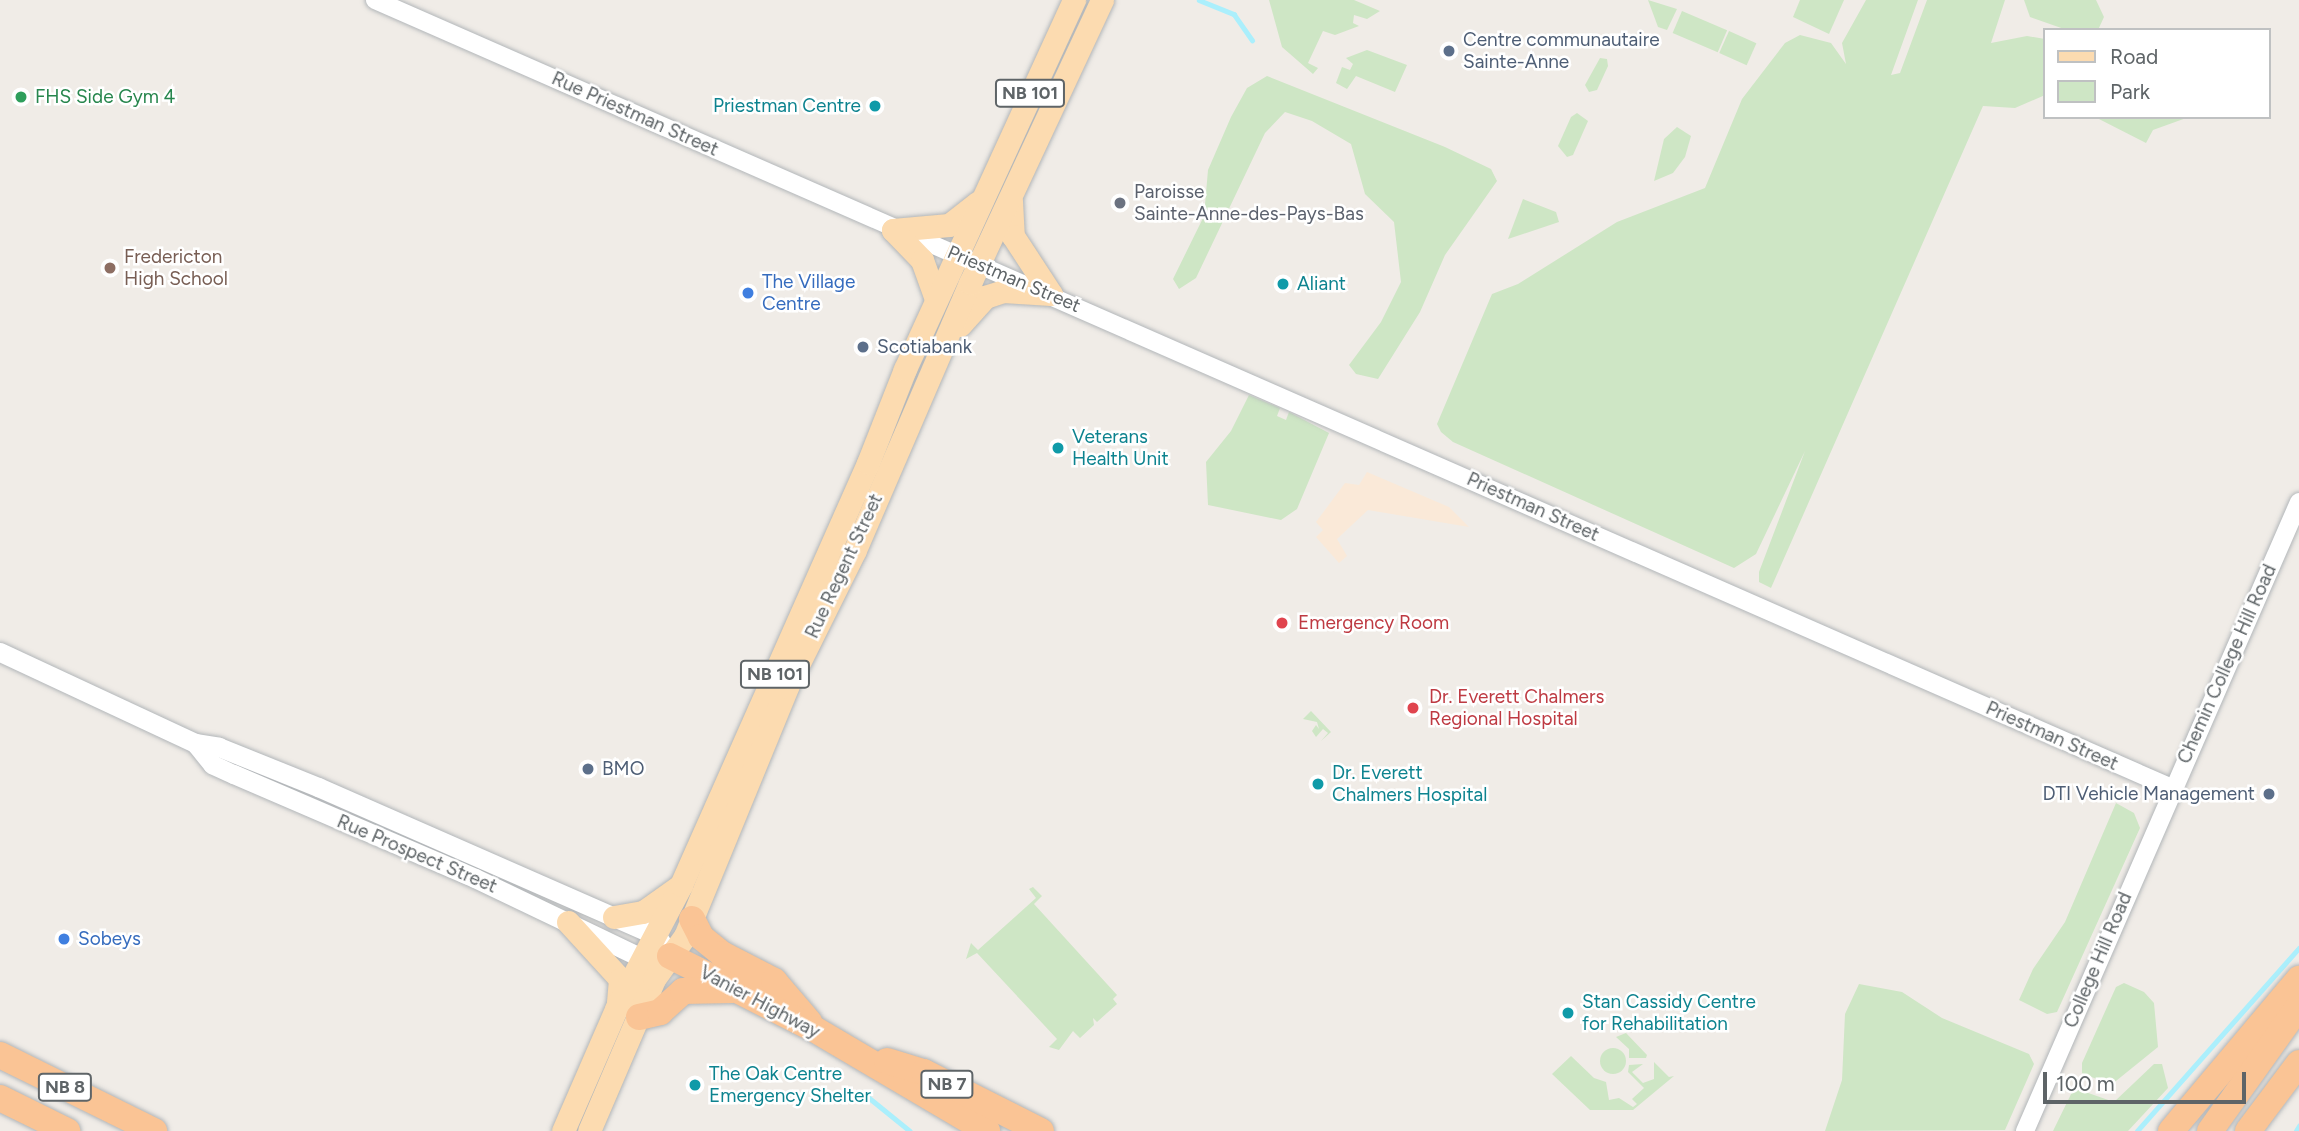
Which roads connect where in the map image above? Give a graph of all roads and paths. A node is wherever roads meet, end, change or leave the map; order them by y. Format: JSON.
{"nodes":[{"id":1,"x":375,"y":0,"type":"edge"},
{"id":2,"x":1074,"y":0,"type":"edge"},
{"id":3,"x":1102,"y":0,"type":"edge"},
{"id":4,"x":1000,"y":191,"type":"junction"},
{"id":5,"x":893,"y":230,"type":"junction"},
{"id":6,"x":957,"y":254,"type":"junction"},
{"id":7,"x":979,"y":262,"type":"junction"},
{"id":8,"x":1051,"y":294,"type":"junction"},
{"id":9,"x":936,"y":299,"type":"junction"},
{"id":10,"x":948,"y":332,"type":"junction"},
{"id":11,"x":2299,"y":502,"type":"edge"},
{"id":12,"x":0,"y":652,"type":"edge"},
{"id":13,"x":195,"y":743,"type":"junction"},
{"id":14,"x":2172,"y":788,"type":"junction"},
{"id":15,"x":681,"y":885,"type":"junction"},
{"id":16,"x":614,"y":917,"type":"junction"},
{"id":17,"x":692,"y":919,"type":"junction"},
{"id":18,"x":568,"y":922,"type":"junction"},
{"id":19,"x":658,"y":950,"type":"junction"},
{"id":20,"x":2299,"y":979,"type":"edge"},
{"id":21,"x":741,"y":990,"type":"junction"},
{"id":22,"x":2299,"y":1006,"type":"edge"},
{"id":23,"x":628,"y":1013,"type":"junction"},
{"id":24,"x":814,"y":1029,"type":"junction"},
{"id":25,"x":848,"y":1049,"type":"junction"},
{"id":26,"x":0,"y":1055,"type":"edge"},
{"id":27,"x":2299,"y":1063,"type":"edge"},
{"id":28,"x":888,"y":1074,"type":"junction"},
{"id":29,"x":0,"y":1098,"type":"edge"},
{"id":30,"x":142,"y":1125,"type":"edge"},
{"id":31,"x":67,"y":1131,"type":"edge"},
{"id":32,"x":171,"y":1131,"type":"edge"},
{"id":33,"x":563,"y":1131,"type":"edge"},
{"id":34,"x":589,"y":1131,"type":"edge"},
{"id":35,"x":944,"y":1131,"type":"edge"},
{"id":36,"x":987,"y":1131,"type":"edge"},
{"id":37,"x":1041,"y":1131,"type":"edge"},
{"id":38,"x":2025,"y":1131,"type":"edge"},
{"id":39,"x":2171,"y":1131,"type":"edge"},
{"id":40,"x":2210,"y":1131,"type":"edge"},
{"id":41,"x":2248,"y":1131,"type":"edge"}],
"edges":[{"from":1,"to":5,"type":"street","name":"Rue Priestman Street"},
{"from":2,"to":4,"type":"main road","name":"Rue Regent Street","number":"NB 101"},
{"from":3,"to":4,"type":"main road","name":"Rue Regent Street","number":"NB 101"},
{"from":4,"to":5,"type":"main road"},
{"from":4,"to":6,"type":"main road","name":"Rue Regent Street","number":"NB 101"},
{"from":4,"to":7,"type":"main road","name":"Rue Regent Street","number":"NB 101"},
{"from":4,"to":8,"type":"main road"},
{"from":5,"to":6,"type":"street","name":"Priestman Street"},
{"from":5,"to":9,"type":"main road"},
{"from":6,"to":7,"type":"street","name":"Priestman Street"},
{"from":6,"to":9,"type":"main road","name":"Rue Regent Street","number":"NB 101"},
{"from":7,"to":8,"type":"street","name":"Priestman Street"},
{"from":7,"to":10,"type":"main road","name":"Rue Regent Street","number":"NB 101"},
{"from":8,"to":10,"type":"main road"},
{"from":8,"to":14,"type":"street","name":"Priestman Street"},
{"from":9,"to":15,"type":"main road","name":"Rue Regent Street","number":"NB 101"},
{"from":10,"to":17,"type":"main road","name":"Rue Regent Street","number":"NB 101"},
{"from":11,"to":14,"type":"street","name":"Chemin College Hill Road"},
{"from":12,"to":13,"type":"main road","name":"Rue Prospect Street"},
{"from":13,"to":16,"type":"main road","name":"Rue Prospect Street"},
{"from":13,"to":18,"type":"main road","name":"Rue Prospect Street"},
{"from":14,"to":38,"type":"street","name":"College Hill Road"},
{"from":15,"to":16,"type":"main road"},
{"from":15,"to":19,"type":"main road","name":"Rue Regent Street","number":"NB 101"},
{"from":16,"to":19,"type":"main road","name":"Rue Prospect Street"},
{"from":17,"to":19,"type":"main road","name":"Rue Regent Street","number":"NB 101"},
{"from":17,"to":24,"type":"highway"},
{"from":18,"to":19,"type":"main road","name":"Rue Prospect Street"},
{"from":18,"to":23,"type":"main road"},
{"from":19,"to":21,"type":"highway","name":"Vanier Highway","number":"NB 7"},
{"from":19,"to":23,"type":"main road","name":"Rue Regent Street","number":"NB 101"},
{"from":20,"to":39,"type":"highway"},
{"from":21,"to":23,"type":"highway"},
{"from":21,"to":24,"type":"highway","name":"Vanier Highway","number":"NB 7"},
{"from":22,"to":40,"type":"highway"},
{"from":23,"to":33,"type":"main road","name":"Rue Regent Street","number":"NB 101"},
{"from":23,"to":34,"type":"main road","name":"Rue Regent Street","number":"NB 101"},
{"from":24,"to":25,"type":"highway","name":"Vanier Highway","number":"NB 7"},
{"from":25,"to":28,"type":"highway","name":"Vanier Highway","number":"NB 7"},
{"from":25,"to":37,"type":"highway","name":"Vanier Highway","number":"NB 7"},
{"from":26,"to":30,"type":"highway","number":"NB 8"},
{"from":27,"to":41,"type":"highway"},
{"from":28,"to":35,"type":"highway"},
{"from":28,"to":36,"type":"highway","name":"Vanier Highway","number":"NB 7"},
{"from":29,"to":31,"type":"highway","number":"NB 8"},
{"from":30,"to":32,"type":"highway"}]}
